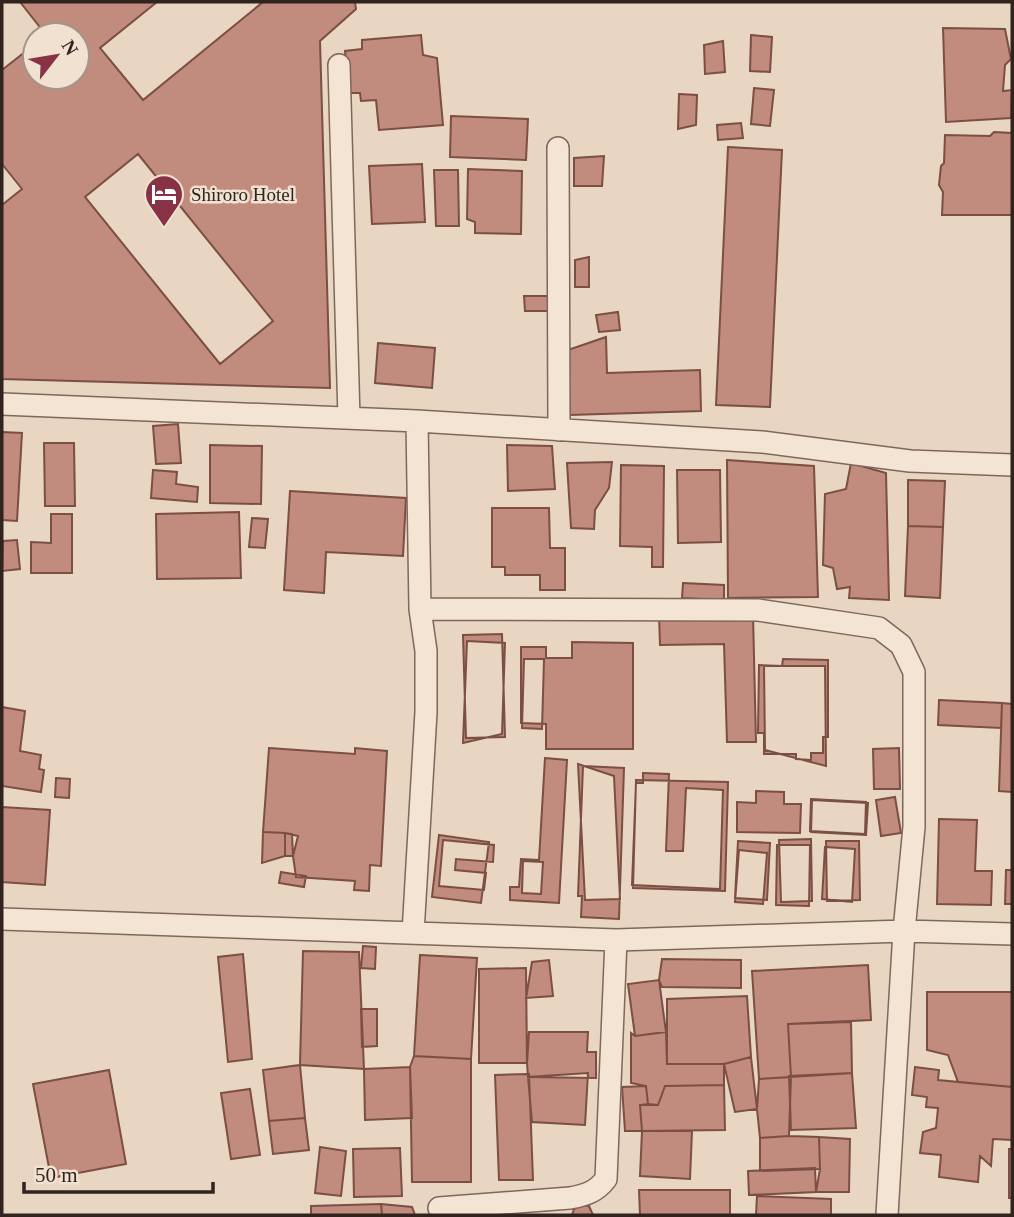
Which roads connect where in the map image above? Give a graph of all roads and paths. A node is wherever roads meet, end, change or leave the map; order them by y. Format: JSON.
{"nodes":[{"id":1,"x":339,"y":65,"type":"dead end"},
{"id":2,"x":558,"y":148,"type":"dead end"},
{"id":3,"x":2,"y":404,"type":"edge"},
{"id":4,"x":349,"y":418,"type":"junction"},
{"id":5,"x":417,"y":421,"type":"junction"},
{"id":6,"x":559,"y":430,"type":"junction"},
{"id":7,"x":1012,"y":465,"type":"edge"},
{"id":8,"x":420,"y":609,"type":"junction"},
{"id":9,"x":2,"y":919,"type":"edge"},
{"id":10,"x":904,"y":931,"type":"junction"},
{"id":11,"x":414,"y":933,"type":"junction"},
{"id":12,"x":1012,"y":934,"type":"edge"},
{"id":13,"x":616,"y":940,"type":"junction"},
{"id":14,"x":439,"y":1208,"type":"dead end"},
{"id":15,"x":887,"y":1215,"type":"edge"}],
"edges":[{"from":1,"to":4,"type":"street"},
{"from":2,"to":6,"type":"street"},
{"from":3,"to":4,"type":"street"},
{"from":4,"to":5,"type":"street"},
{"from":5,"to":6,"type":"street"},
{"from":5,"to":8,"type":"street"},
{"from":6,"to":7,"type":"street"},
{"from":8,"to":10,"type":"street"},
{"from":8,"to":11,"type":"street"},
{"from":9,"to":11,"type":"street"},
{"from":10,"to":12,"type":"street"},
{"from":10,"to":13,"type":"street"},
{"from":10,"to":15,"type":"street"},
{"from":11,"to":13,"type":"street"},
{"from":13,"to":14,"type":"street"}]}
